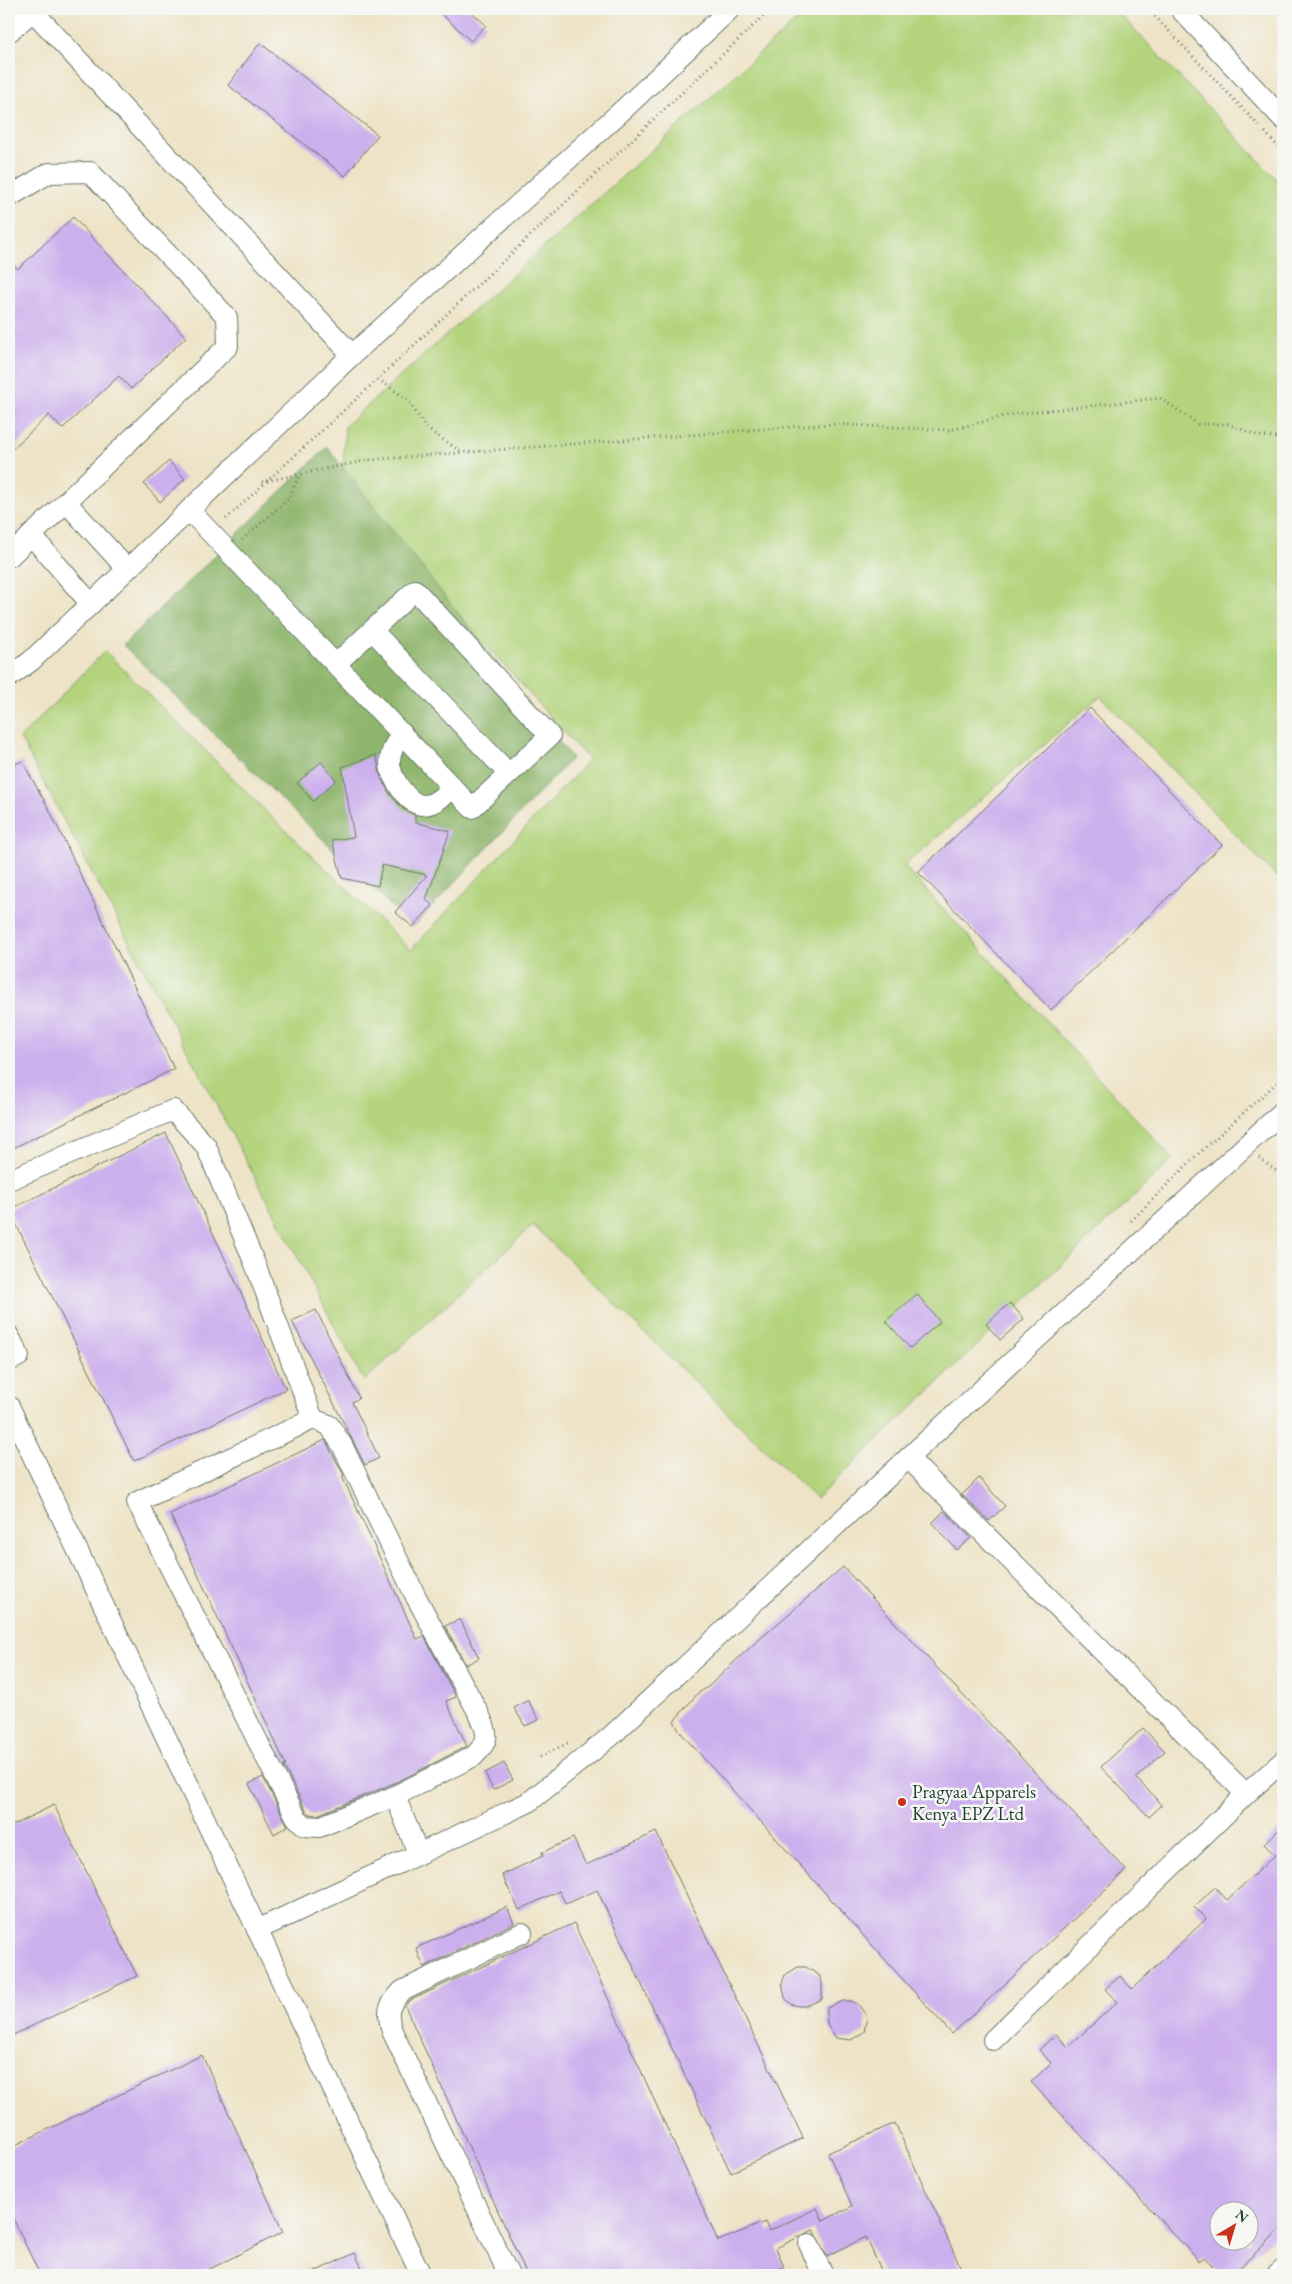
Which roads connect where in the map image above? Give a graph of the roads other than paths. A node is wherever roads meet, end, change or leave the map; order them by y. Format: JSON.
{"nodes":[{"id":1,"x":33,"y":9,"type":"edge"},
{"id":2,"x":730,"y":9,"type":"edge"},
{"id":3,"x":1180,"y":9,"type":"edge"},
{"id":4,"x":9,"y":32,"type":"edge"},
{"id":5,"x":1283,"y":119,"type":"edge"},
{"id":6,"x":9,"y":197,"type":"edge"},
{"id":7,"x":352,"y":355,"type":"junction"},
{"id":8,"x":66,"y":502,"type":"junction"},
{"id":9,"x":189,"y":510,"type":"junction"},
{"id":10,"x":31,"y":535,"type":"junction"},
{"id":11,"x":9,"y":557,"type":"edge"},
{"id":12,"x":127,"y":569,"type":"junction"},
{"id":13,"x":91,"y":604,"type":"junction"},
{"id":14,"x":372,"y":630,"type":"junction"},
{"id":15,"x":336,"y":664,"type":"junction"},
{"id":16,"x":9,"y":677,"type":"edge"},
{"id":17,"x":402,"y":734,"type":"junction"},
{"id":18,"x":509,"y":774,"type":"junction"},
{"id":19,"x":452,"y":787,"type":"junction"},
{"id":20,"x":1283,"y":1111,"type":"edge"},
{"id":21,"x":9,"y":1180,"type":"edge"},
{"id":22,"x":9,"y":1336,"type":"edge"},
{"id":23,"x":9,"y":1361,"type":"edge"},
{"id":24,"x":9,"y":1406,"type":"edge"},
{"id":25,"x":313,"y":1418,"type":"junction"},
{"id":26,"x":908,"y":1458,"type":"junction"},
{"id":27,"x":1283,"y":1761,"type":"edge"},
{"id":28,"x":1246,"y":1794,"type":"junction"},
{"id":29,"x":396,"y":1796,"type":"junction"},
{"id":30,"x":418,"y":1853,"type":"junction"},
{"id":31,"x":258,"y":1930,"type":"junction"},
{"id":32,"x":522,"y":1933,"type":"dead end"},
{"id":33,"x":993,"y":2040,"type":"dead end"},
{"id":34,"x":809,"y":2244,"type":"dead end"},
{"id":35,"x":1283,"y":2270,"type":"edge"},
{"id":36,"x":421,"y":2275,"type":"edge"},
{"id":37,"x":509,"y":2275,"type":"edge"},
{"id":38,"x":824,"y":2275,"type":"edge"},
{"id":39,"x":1277,"y":2275,"type":"edge"}],
"edges":[{"from":1,"to":4,"type":"street"},
{"from":1,"to":7,"type":"street"},
{"from":2,"to":7,"type":"street"},
{"from":3,"to":5,"type":"street"},
{"from":6,"to":8,"type":"street"},
{"from":7,"to":9,"type":"street"},
{"from":8,"to":10,"type":"street"},
{"from":8,"to":12,"type":"street"},
{"from":9,"to":12,"type":"street"},
{"from":9,"to":15,"type":"street"},
{"from":10,"to":11,"type":"street"},
{"from":10,"to":13,"type":"street"},
{"from":12,"to":13,"type":"street"},
{"from":13,"to":16,"type":"street"},
{"from":14,"to":15,"type":"street"},
{"from":14,"to":18,"type":"street"},
{"from":14,"to":18,"type":"street"},
{"from":15,"to":17,"type":"street"},
{"from":17,"to":19,"type":"street"},
{"from":17,"to":19,"type":"street"},
{"from":18,"to":19,"type":"street"},
{"from":20,"to":26,"type":"street"},
{"from":21,"to":25,"type":"street"},
{"from":22,"to":23,"type":"street"},
{"from":24,"to":31,"type":"street"},
{"from":25,"to":29,"type":"street"},
{"from":25,"to":29,"type":"street"},
{"from":26,"to":28,"type":"street"},
{"from":26,"to":30,"type":"street"},
{"from":27,"to":28,"type":"street"},
{"from":28,"to":33,"type":"street"},
{"from":29,"to":30,"type":"street"},
{"from":30,"to":31,"type":"street"},
{"from":31,"to":36,"type":"street"},
{"from":32,"to":37,"type":"street"},
{"from":34,"to":38,"type":"street"},
{"from":35,"to":39,"type":"street"}]}
